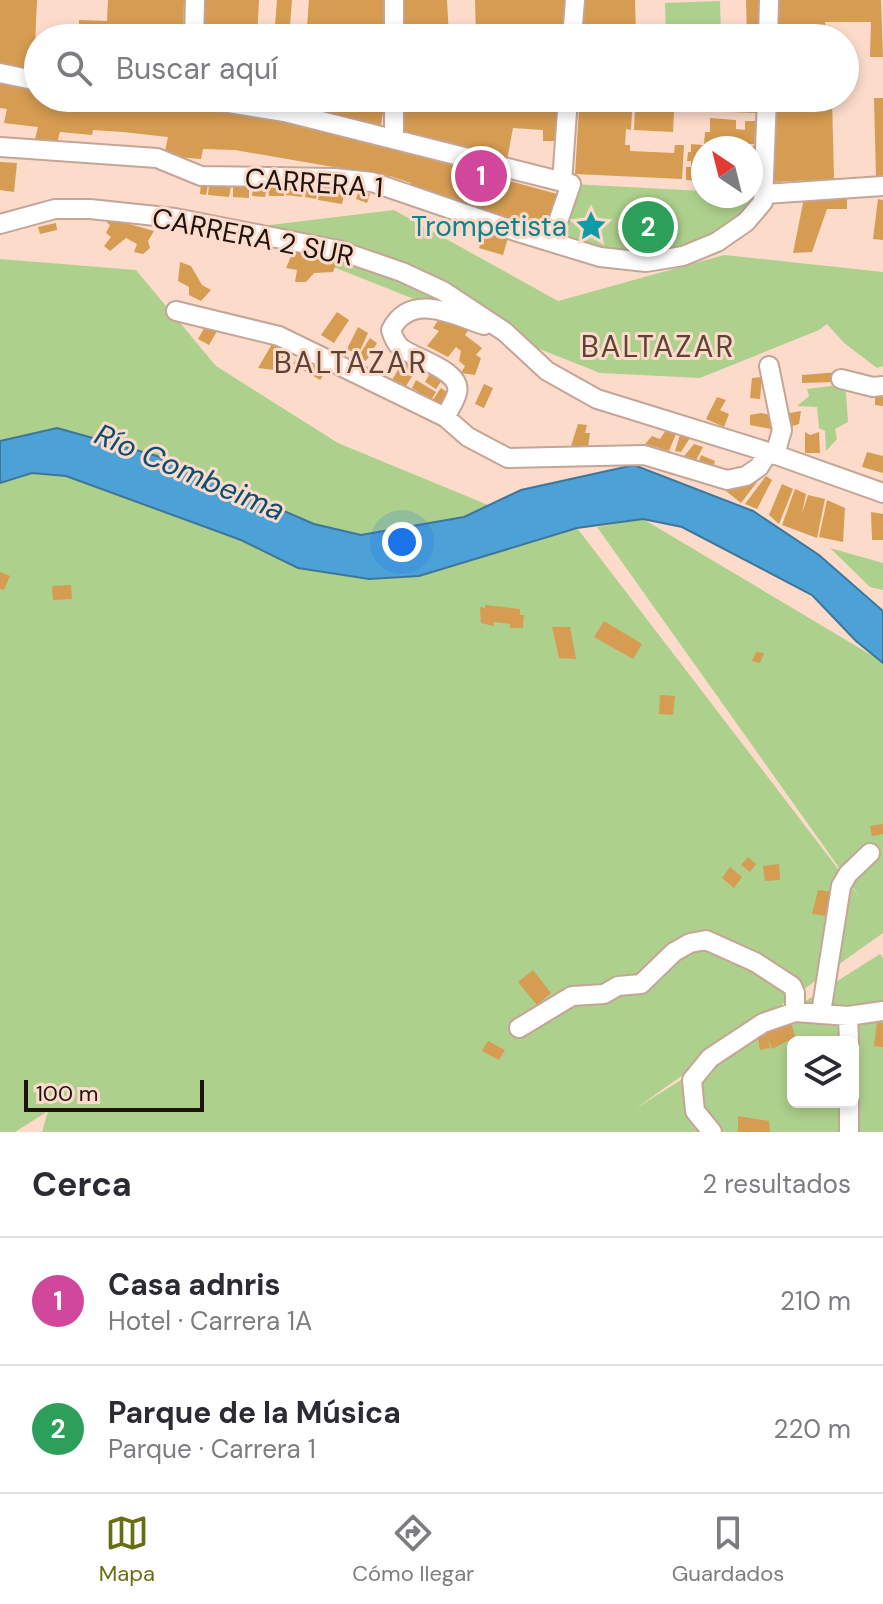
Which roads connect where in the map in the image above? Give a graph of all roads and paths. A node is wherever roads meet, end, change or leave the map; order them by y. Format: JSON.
{"nodes":[{"id":1,"x":195,"y":0,"type":"edge"},
{"id":2,"x":394,"y":0,"type":"edge"},
{"id":3,"x":575,"y":0,"type":"edge"},
{"id":4,"x":769,"y":0,"type":"edge"},
{"id":5,"x":194,"y":24,"type":"edge"},
{"id":6,"x":394,"y":24,"type":"edge"},
{"id":7,"x":573,"y":24,"type":"edge"},
{"id":8,"x":768,"y":24,"type":"edge"},
{"id":9,"x":0,"y":73,"type":"edge"},
{"id":10,"x":24,"y":78,"type":"edge"},
{"id":11,"x":308,"y":112,"type":"edge"},
{"id":12,"x":394,"y":112,"type":"edge"},
{"id":13,"x":568,"y":112,"type":"edge"},
{"id":14,"x":767,"y":112,"type":"edge"},
{"id":15,"x":394,"y":139,"type":"junction"},
{"id":16,"x":0,"y":147,"type":"edge"},
{"id":17,"x":567,"y":183,"type":"junction"},
{"id":18,"x":883,"y":186,"type":"edge"},
{"id":19,"x":765,"y":194,"type":"junction"},
{"id":20,"x":0,"y":224,"type":"edge"},
{"id":21,"x":551,"y":242,"type":"junction"},
{"id":22,"x":176,"y":311,"type":"dead end"},
{"id":23,"x":505,"y":332,"type":"junction"},
{"id":24,"x":769,"y":366,"type":"dead end"},
{"id":25,"x":841,"y":379,"type":"dead end"},
{"id":26,"x":883,"y":386,"type":"edge"},
{"id":27,"x":445,"y":417,"type":"junction"},
{"id":28,"x":771,"y":453,"type":"junction"},
{"id":29,"x":883,"y":493,"type":"edge"},
{"id":30,"x":870,"y":853,"type":"dead end"},
{"id":31,"x":883,"y":1011,"type":"edge"},
{"id":32,"x":795,"y":1012,"type":"junction"},
{"id":33,"x":821,"y":1013,"type":"junction"},
{"id":34,"x":848,"y":1016,"type":"junction"},
{"id":35,"x":519,"y":1028,"type":"dead end"},
{"id":36,"x":849,"y":1036,"type":"edge"},
{"id":37,"x":849,"y":1108,"type":"edge"},
{"id":38,"x":712,"y":1132,"type":"edge"},
{"id":39,"x":849,"y":1132,"type":"edge"}],
"edges":[{"from":1,"to":5,"type":"street"},
{"from":2,"to":6,"type":"street"},
{"from":3,"to":7,"type":"street"},
{"from":4,"to":8,"type":"street"},
{"from":9,"to":10,"type":"street"},
{"from":11,"to":15,"type":"street"},
{"from":12,"to":15,"type":"street"},
{"from":13,"to":17,"type":"street"},
{"from":14,"to":19,"type":"street"},
{"from":15,"to":17,"type":"street"},
{"from":16,"to":21,"type":"street","name":"CARRERA 1"},
{"from":17,"to":21,"type":"street"},
{"from":18,"to":19,"type":"street"},
{"from":19,"to":21,"type":"street","name":"CARRERA 1"},
{"from":20,"to":23,"type":"street","name":"CARRERA 2 SUR"},
{"from":22,"to":27,"type":"street"},
{"from":23,"to":27,"type":"street"},
{"from":23,"to":28,"type":"street","name":"CARRERA 2 SUR"},
{"from":24,"to":28,"type":"street"},
{"from":25,"to":26,"type":"street"},
{"from":27,"to":28,"type":"street"},
{"from":28,"to":29,"type":"street","name":"CARRERA 2 SUR"},
{"from":30,"to":33,"type":"street"},
{"from":31,"to":34,"type":"street"},
{"from":32,"to":33,"type":"street"},
{"from":32,"to":35,"type":"street"},
{"from":32,"to":38,"type":"street"},
{"from":33,"to":34,"type":"street"},
{"from":34,"to":36,"type":"street"},
{"from":37,"to":39,"type":"street"}]}
